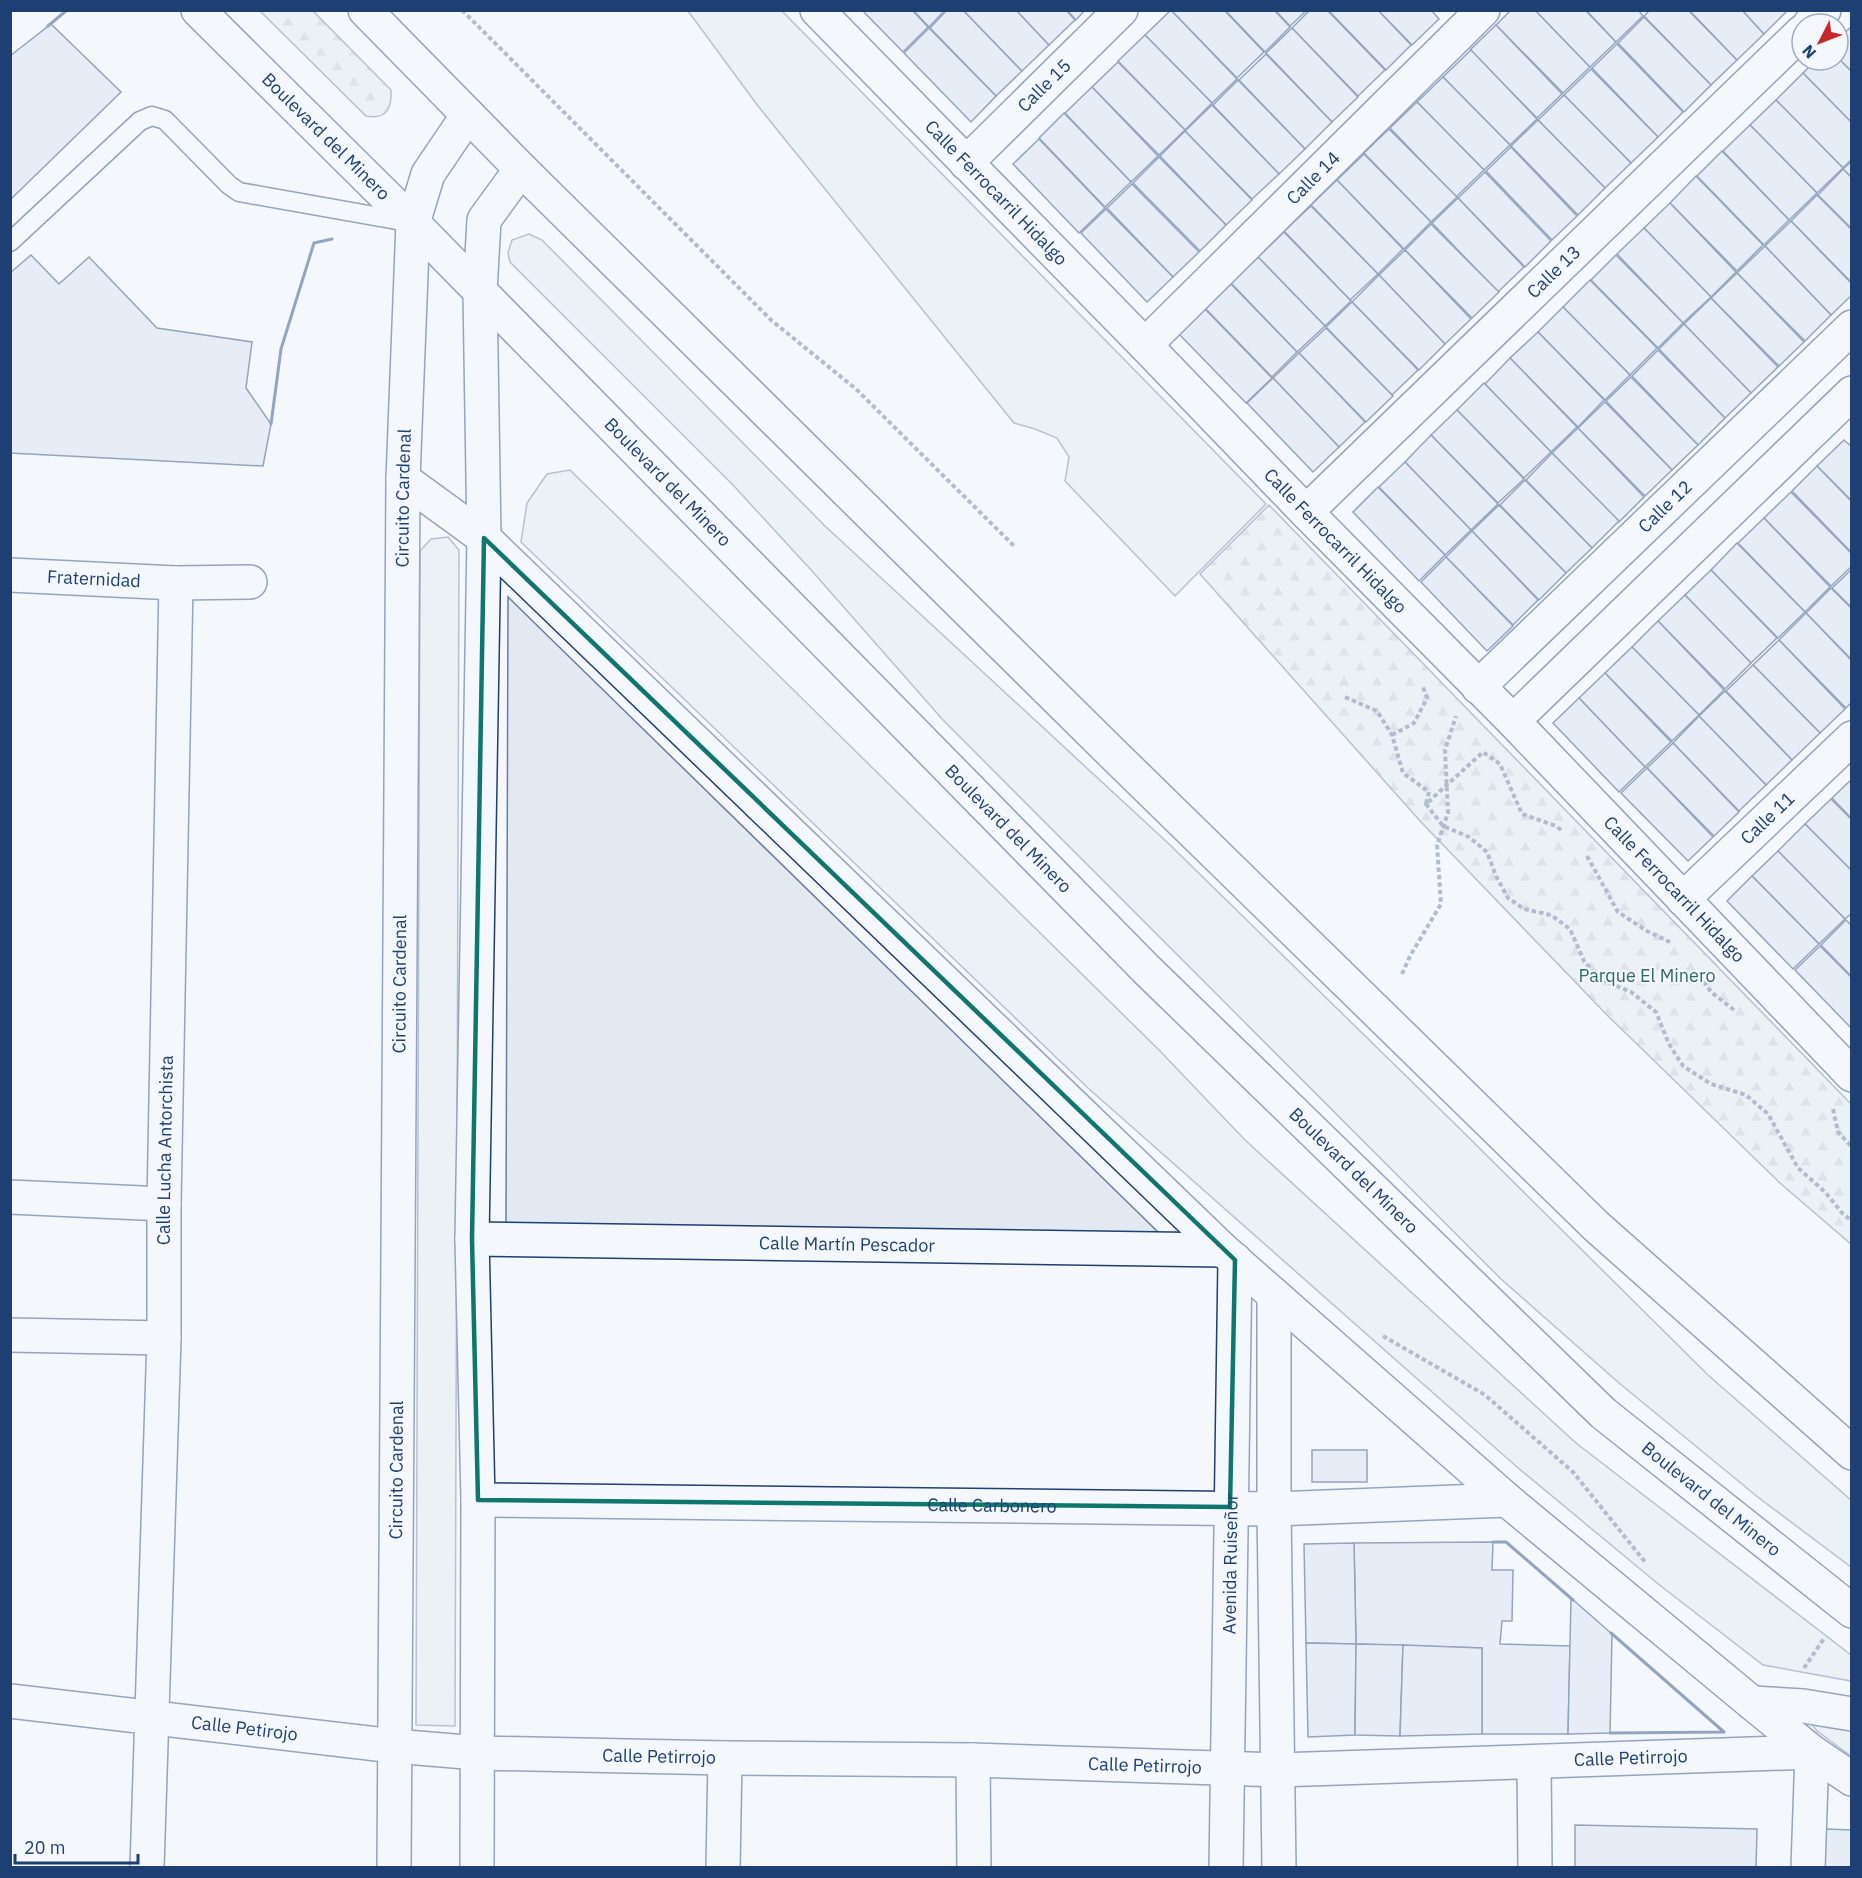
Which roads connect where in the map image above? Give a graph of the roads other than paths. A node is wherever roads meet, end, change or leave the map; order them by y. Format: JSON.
{"nodes":[{"id":1,"x":198,"y":10,"type":"edge"},
{"id":2,"x":365,"y":10,"type":"edge"},
{"id":3,"x":817,"y":10,"type":"edge"},
{"id":4,"x":1121,"y":10,"type":"edge"},
{"id":5,"x":1483,"y":10,"type":"edge"},
{"id":6,"x":1790,"y":44,"type":"edge"},
{"id":7,"x":468,"y":116,"type":"junction"},
{"id":8,"x":966,"y":163,"type":"junction"},
{"id":9,"x":521,"y":168,"type":"junction"},
{"id":10,"x":413,"y":223,"type":"junction"},
{"id":11,"x":10,"y":242,"type":"edge"},
{"id":12,"x":480,"y":292,"type":"junction"},
{"id":13,"x":1851,"y":327,"type":"edge"},
{"id":14,"x":1145,"y":345,"type":"junction"},
{"id":15,"x":1851,"y":393,"type":"edge"},
{"id":16,"x":403,"y":479,"type":"junction"},
{"id":17,"x":1306,"y":512,"type":"junction"},
{"id":18,"x":484,"y":538,"type":"junction"},
{"id":19,"x":10,"y":575,"type":"edge"},
{"id":20,"x":250,"y":582,"type":"dead end"},
{"id":21,"x":176,"y":583,"type":"junction"},
{"id":22,"x":1478,"y":687,"type":"junction"},
{"id":23,"x":1513,"y":721,"type":"junction"},
{"id":24,"x":1851,"y":738,"type":"edge"},
{"id":25,"x":1683,"y":899,"type":"junction"},
{"id":26,"x":1851,"y":1075,"type":"edge"},
{"id":27,"x":10,"y":1197,"type":"edge"},
{"id":28,"x":164,"y":1204,"type":"junction"},
{"id":29,"x":472,"y":1239,"type":"junction"},
{"id":30,"x":1229,"y":1255,"type":"junction"},
{"id":31,"x":1274,"y":1295,"type":"junction"},
{"id":32,"x":10,"y":1335,"type":"edge"},
{"id":33,"x":164,"y":1338,"type":"junction"},
{"id":34,"x":1851,"y":1453,"type":"edge"},
{"id":35,"x":478,"y":1500,"type":"junction"},
{"id":36,"x":1507,"y":1500,"type":"junction"},
{"id":37,"x":1230,"y":1507,"type":"junction"},
{"id":38,"x":1274,"y":1509,"type":"junction"},
{"id":39,"x":1850,"y":1610,"type":"edge"},
{"id":40,"x":10,"y":1701,"type":"edge"},
{"id":41,"x":1752,"y":1703,"type":"junction"},
{"id":42,"x":1851,"y":1714,"type":"edge"},
{"id":43,"x":152,"y":1716,"type":"junction"},
{"id":44,"x":394,"y":1746,"type":"junction"},
{"id":45,"x":1812,"y":1752,"type":"junction"},
{"id":46,"x":478,"y":1753,"type":"junction"},
{"id":47,"x":725,"y":1758,"type":"junction"},
{"id":48,"x":974,"y":1760,"type":"junction"},
{"id":49,"x":1534,"y":1762,"type":"junction"},
{"id":50,"x":1228,"y":1769,"type":"junction"},
{"id":51,"x":1278,"y":1770,"type":"junction"},
{"id":52,"x":1851,"y":1779,"type":"edge"},
{"id":53,"x":147,"y":1868,"type":"edge"},
{"id":54,"x":394,"y":1868,"type":"edge"},
{"id":55,"x":477,"y":1868,"type":"edge"},
{"id":56,"x":723,"y":1868,"type":"edge"},
{"id":57,"x":974,"y":1868,"type":"edge"},
{"id":58,"x":1227,"y":1868,"type":"edge"},
{"id":59,"x":1279,"y":1868,"type":"edge"},
{"id":60,"x":1535,"y":1868,"type":"edge"},
{"id":61,"x":1808,"y":1868,"type":"edge"}],
"edges":[{"from":1,"to":10,"type":"street","name":"Boulevard del Minero"},
{"from":2,"to":7,"type":"street"},
{"from":3,"to":8,"type":"street","name":"Calle Ferrocarril Hidalgo"},
{"from":4,"to":8,"type":"street","name":"Calle 15"},
{"from":5,"to":14,"type":"street","name":"Calle 14"},
{"from":6,"to":17,"type":"street","name":"Calle 13"},
{"from":7,"to":9,"type":"street"},
{"from":7,"to":10,"type":"street","name":"Circuito Cardenal"},
{"from":8,"to":14,"type":"street","name":"Calle Ferrocarril Hidalgo"},
{"from":9,"to":12,"type":"street"},
{"from":9,"to":34,"type":"street"},
{"from":10,"to":11,"type":"lane"},
{"from":10,"to":12,"type":"street","name":"Boulevard del Minero"},
{"from":10,"to":16,"type":"street","name":"Circuito Cardenal"},
{"from":12,"to":18,"type":"street"},
{"from":12,"to":39,"type":"street","name":"Boulevard del Minero"},
{"from":13,"to":22,"type":"street","name":"Calle 12"},
{"from":14,"to":17,"type":"street","name":"Calle Ferrocarril Hidalgo"},
{"from":15,"to":23,"type":"street"},
{"from":16,"to":18,"type":"street"},
{"from":16,"to":44,"type":"street","name":"Circuito Cardenal"},
{"from":17,"to":22,"type":"street","name":"Calle Ferrocarril Hidalgo"},
{"from":18,"to":29,"type":"street"},
{"from":18,"to":30,"type":"street"},
{"from":19,"to":21,"type":"street","name":"Fraternidad"},
{"from":20,"to":21,"type":"street","name":"Fraternidad"},
{"from":21,"to":28,"type":"street","name":"Calle Lucha Antorchista"},
{"from":22,"to":23,"type":"street","name":"Calle Ferrocarril Hidalgo"},
{"from":23,"to":25,"type":"street","name":"Calle Ferrocarril Hidalgo"},
{"from":24,"to":25,"type":"street","name":"Calle 11"},
{"from":25,"to":26,"type":"street","name":"Calle Ferrocarril Hidalgo"},
{"from":27,"to":28,"type":"street"},
{"from":28,"to":33,"type":"street","name":"Calle Lucha Antorchista"},
{"from":29,"to":30,"type":"street","name":"Calle Martín Pescador"},
{"from":29,"to":35,"type":"street"},
{"from":30,"to":31,"type":"street"},
{"from":30,"to":37,"type":"street","name":"Avenida Ruiseñor"},
{"from":31,"to":36,"type":"street"},
{"from":31,"to":38,"type":"street"},
{"from":32,"to":33,"type":"street"},
{"from":33,"to":43,"type":"street","name":"Calle Lucha Antorchista"},
{"from":35,"to":37,"type":"street","name":"Calle Carbonero"},
{"from":35,"to":46,"type":"street"},
{"from":36,"to":38,"type":"street","name":"Calle Carbonero"},
{"from":36,"to":41,"type":"street"},
{"from":37,"to":38,"type":"street","name":"Calle Carbonero"},
{"from":37,"to":50,"type":"street","name":"Avenida Ruiseñor"},
{"from":38,"to":51,"type":"street"},
{"from":40,"to":43,"type":"street","name":"Calle Petirojo"},
{"from":41,"to":42,"type":"street"},
{"from":41,"to":45,"type":"street"},
{"from":43,"to":44,"type":"street","name":"Calle Petirojo"},
{"from":43,"to":53,"type":"street","name":"Calle Lucha Antorchista"},
{"from":44,"to":46,"type":"street","name":"Calle Petirojo"},
{"from":44,"to":54,"type":"street","name":"Circuito Cardenal"},
{"from":45,"to":49,"type":"street","name":"Calle Petirrojo"},
{"from":45,"to":52,"type":"street"},
{"from":45,"to":61,"type":"street"},
{"from":46,"to":47,"type":"street","name":"Calle Petirrojo"},
{"from":46,"to":55,"type":"street"},
{"from":47,"to":48,"type":"street","name":"Calle Petirrojo"},
{"from":47,"to":56,"type":"street"},
{"from":48,"to":50,"type":"street","name":"Calle Petirrojo"},
{"from":48,"to":57,"type":"street"},
{"from":49,"to":51,"type":"street","name":"Calle Petirrojo"},
{"from":49,"to":60,"type":"street"},
{"from":50,"to":51,"type":"street","name":"Calle Petirrojo"},
{"from":50,"to":58,"type":"street","name":"Avenida Ruiseñor"},
{"from":51,"to":59,"type":"street"}]}
